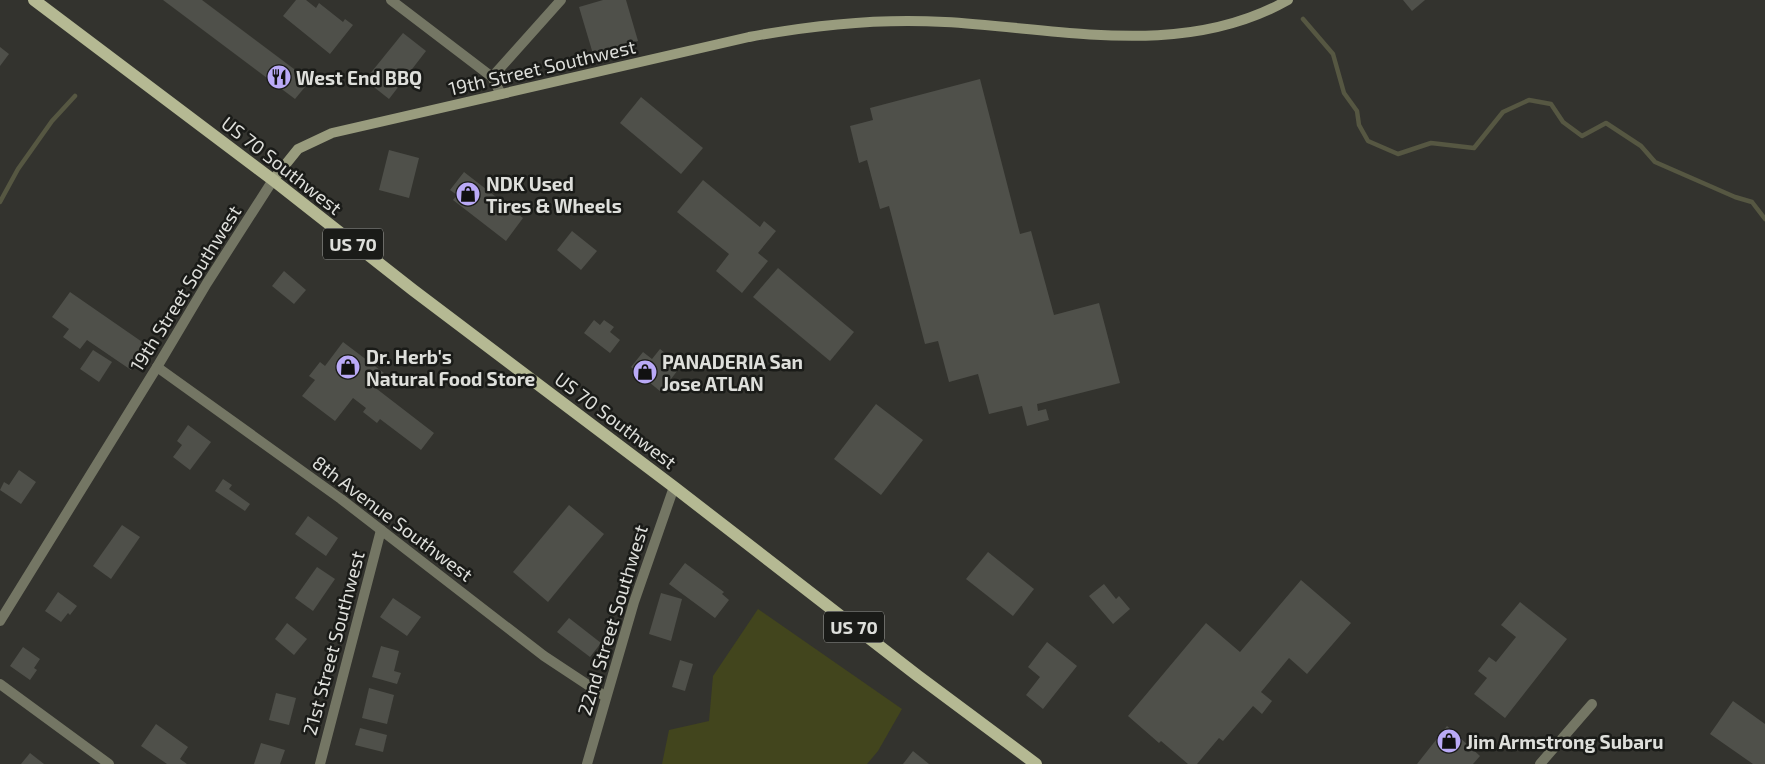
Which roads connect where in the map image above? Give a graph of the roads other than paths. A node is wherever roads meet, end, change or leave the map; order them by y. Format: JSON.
{"nodes":[{"id":1,"x":34,"y":0,"type":"edge"},
{"id":2,"x":391,"y":0,"type":"edge"},
{"id":3,"x":561,"y":0,"type":"edge"},
{"id":4,"x":1288,"y":0,"type":"edge"},
{"id":5,"x":492,"y":77,"type":"junction"},
{"id":6,"x":501,"y":94,"type":"junction"},
{"id":7,"x":274,"y":180,"type":"junction"},
{"id":8,"x":157,"y":367,"type":"junction"},
{"id":9,"x":674,"y":487,"type":"junction"},
{"id":10,"x":381,"y":530,"type":"junction"},
{"id":11,"x":0,"y":621,"type":"edge"},
{"id":12,"x":0,"y":684,"type":"edge"},
{"id":13,"x":606,"y":698,"type":"junction"},
{"id":14,"x":1592,"y":704,"type":"dead end"},
{"id":15,"x":109,"y":764,"type":"edge"},
{"id":16,"x":320,"y":764,"type":"edge"},
{"id":17,"x":587,"y":764,"type":"edge"},
{"id":18,"x":1036,"y":764,"type":"edge"},
{"id":19,"x":1540,"y":764,"type":"edge"}],
"edges":[{"from":1,"to":7,"type":"main road","name":"US 70 Southwest","number":"US 70"},
{"from":2,"to":5,"type":"street"},
{"from":3,"to":5,"type":"street"},
{"from":4,"to":6,"type":"street","name":"19th Street Southwest"},
{"from":5,"to":6,"type":"street"},
{"from":6,"to":7,"type":"street","name":"19th Street Southwest"},
{"from":7,"to":8,"type":"street","name":"19th Street Southwest"},
{"from":7,"to":9,"type":"main road","name":"US 70 Southwest","number":"US 70"},
{"from":8,"to":10,"type":"street","name":"8th Avenue Southwest"},
{"from":8,"to":11,"type":"street","name":"19th Street Southwest"},
{"from":9,"to":13,"type":"street","name":"22nd Street Southwest"},
{"from":9,"to":18,"type":"main road","number":"US 70"},
{"from":10,"to":13,"type":"street","name":"8th Avenue Southwest"},
{"from":10,"to":16,"type":"street","name":"21st Street Southwest"},
{"from":12,"to":15,"type":"street"},
{"from":13,"to":17,"type":"street","name":"22nd Street Southwest"},
{"from":14,"to":19,"type":"street"}]}
